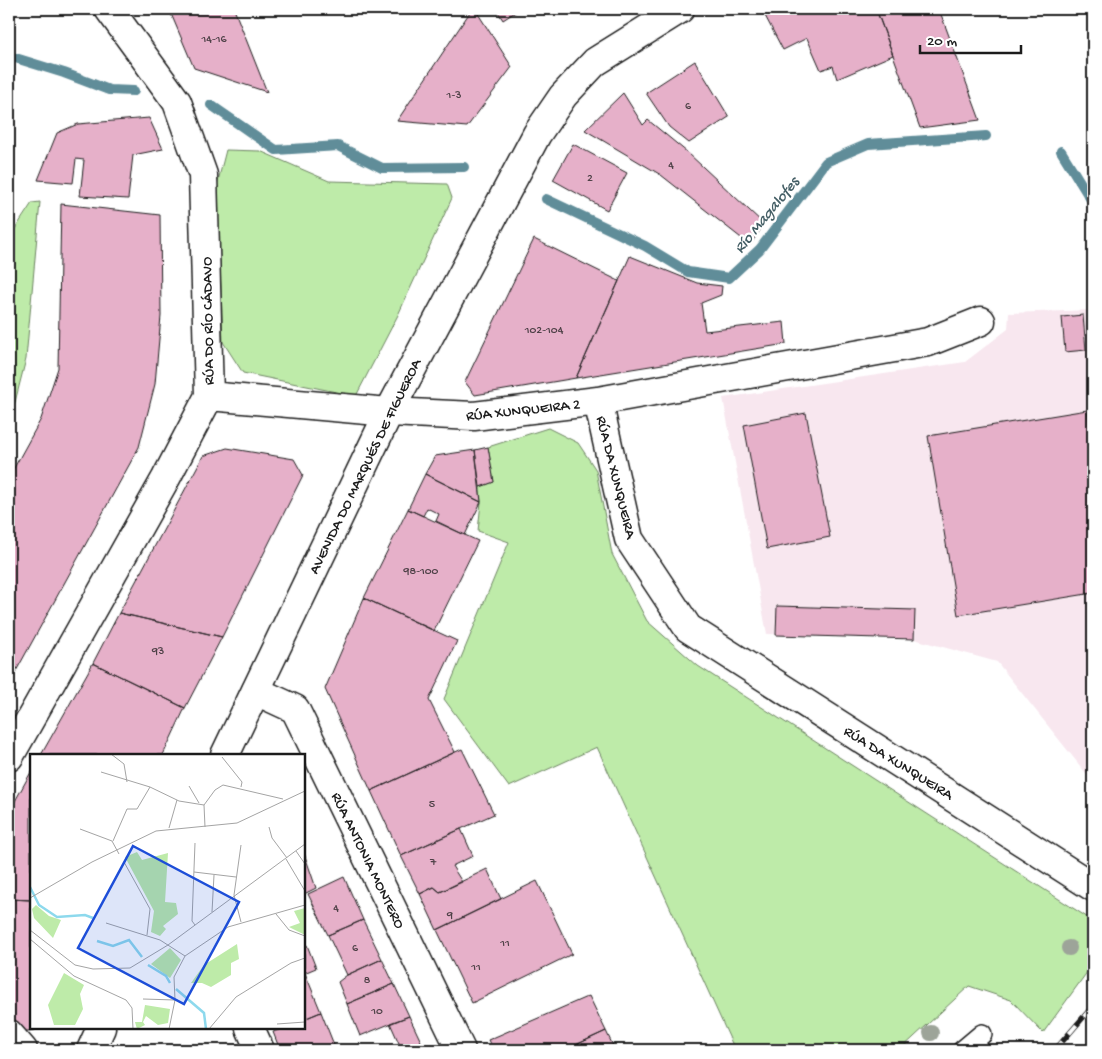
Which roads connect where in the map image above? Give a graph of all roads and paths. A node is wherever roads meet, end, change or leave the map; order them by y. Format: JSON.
{"nodes":[{"id":1,"x":110,"y":9,"type":"edge"},
{"id":2,"x":680,"y":9,"type":"edge"},
{"id":3,"x":981,"y":322,"type":"dead end"},
{"id":4,"x":209,"y":396,"type":"junction"},
{"id":5,"x":598,"y":401,"type":"junction"},
{"id":6,"x":389,"y":412,"type":"junction"},
{"id":7,"x":256,"y":691,"type":"junction"},
{"id":8,"x":225,"y":754,"type":"edge"},
{"id":9,"x":9,"y":757,"type":"edge"},
{"id":10,"x":1093,"y":887,"type":"edge"},
{"id":11,"x":101,"y":1029,"type":"edge"},
{"id":12,"x":250,"y":1029,"type":"edge"},
{"id":13,"x":9,"y":1034,"type":"edge"},
{"id":14,"x":982,"y":1034,"type":"dead end"},
{"id":15,"x":23,"y":1050,"type":"edge"},
{"id":16,"x":91,"y":1050,"type":"edge"},
{"id":17,"x":260,"y":1050,"type":"edge"},
{"id":18,"x":461,"y":1050,"type":"edge"},
{"id":19,"x":963,"y":1050,"type":"edge"}],
"edges":[{"from":1,"to":4,"type":"street","name":"RÚA DO RÍO CÁDAVO"},
{"from":2,"to":6,"type":"street","name":"AVENIDA DO MARQUÉS DE FIGUEROA"},
{"from":3,"to":5,"type":"street","name":"RÚA DA XUNQUEIRA"},
{"from":4,"to":6,"type":"street","name":"RÚA XUNQUEIRA 2"},
{"from":4,"to":9,"type":"street","name":"RÚA DO RÍO CÁDAVO"},
{"from":5,"to":6,"type":"street","name":"RÚA XUNQUEIRA 2"},
{"from":5,"to":10,"type":"street","name":"RÚA DA XUNQUEIRA"},
{"from":6,"to":7,"type":"street","name":"AVENIDA DO MARQUÉS DE FIGUEROA"},
{"from":7,"to":8,"type":"street","name":"AVENIDA DO MARQUÉS DE FIGUEROA"},
{"from":7,"to":18,"type":"street","name":"RÚA ANTONIA MONTERO"},
{"from":11,"to":16,"type":"street"},
{"from":12,"to":17,"type":"street"},
{"from":13,"to":15,"type":"street"},
{"from":14,"to":19,"type":"lane"}]}
